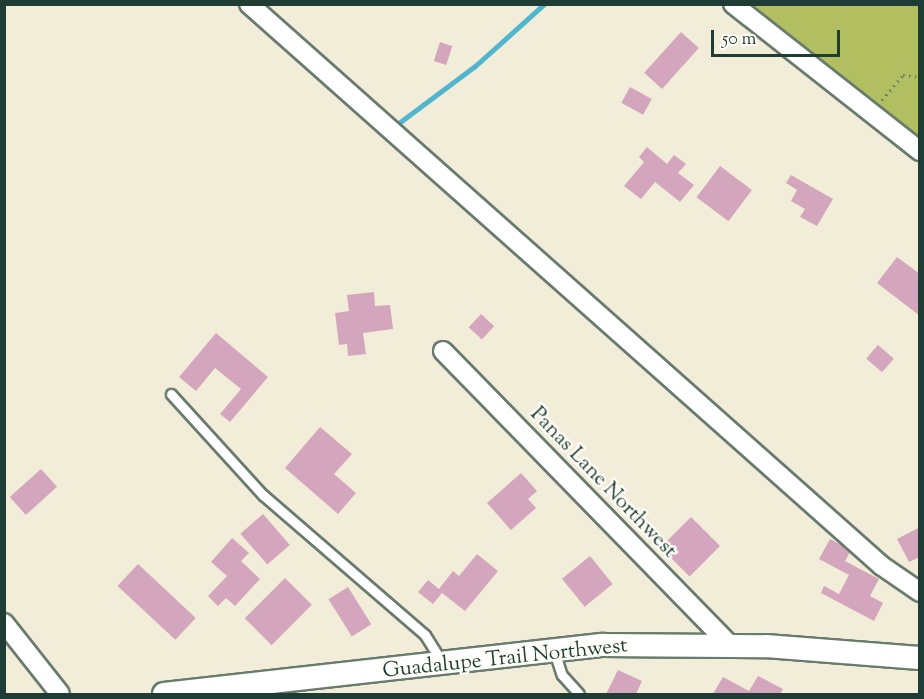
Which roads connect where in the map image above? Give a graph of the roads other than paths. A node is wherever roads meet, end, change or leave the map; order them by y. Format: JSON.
{"nodes":[{"id":1,"x":249,"y":4,"type":"edge"},
{"id":2,"x":733,"y":4,"type":"edge"},
{"id":3,"x":920,"y":151,"type":"edge"},
{"id":4,"x":443,"y":351,"type":"dead end"},
{"id":5,"x":171,"y":394,"type":"dead end"},
{"id":6,"x":920,"y":592,"type":"edge"},
{"id":7,"x":4,"y":622,"type":"edge"},
{"id":8,"x":731,"y":646,"type":"junction"},
{"id":9,"x":554,"y":651,"type":"junction"},
{"id":10,"x":920,"y":658,"type":"edge"},
{"id":11,"x":444,"y":664,"type":"junction"},
{"id":12,"x":60,"y":694,"type":"edge"},
{"id":13,"x":164,"y":694,"type":"edge"},
{"id":14,"x":579,"y":694,"type":"edge"}],
"edges":[{"from":1,"to":6,"type":"street"},
{"from":2,"to":3,"type":"street"},
{"from":4,"to":8,"type":"street","name":"Panas Lane Northwest"},
{"from":5,"to":11,"type":"lane"},
{"from":7,"to":12,"type":"street"},
{"from":8,"to":9,"type":"street","name":"Guadalupe Trail Northwest"},
{"from":8,"to":10,"type":"street","name":"Guadalupe Trail Northwest"},
{"from":9,"to":11,"type":"street","name":"Guadalupe Trail Northwest"},
{"from":9,"to":14,"type":"lane"},
{"from":11,"to":13,"type":"street","name":"Guadalupe Trail Northwest"}]}
